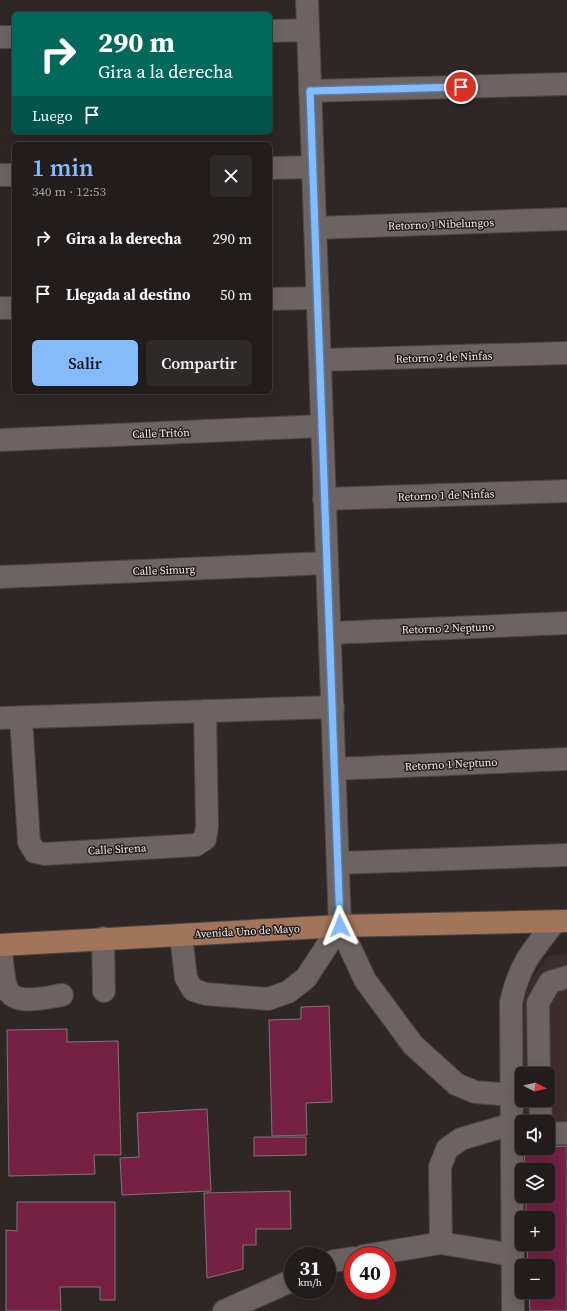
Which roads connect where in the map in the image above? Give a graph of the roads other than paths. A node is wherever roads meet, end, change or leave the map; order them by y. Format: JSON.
{"nodes":[{"id":1,"x":307,"y":0,"type":"edge"},
{"id":2,"x":308,"y":30,"type":"junction"},
{"id":3,"x":272,"y":31,"type":"edge"},
{"id":4,"x":0,"y":37,"type":"edge"},
{"id":5,"x":12,"y":37,"type":"edge"},
{"id":6,"x":567,"y":84,"type":"edge"},
{"id":7,"x":310,"y":91,"type":"junction"},
{"id":8,"x":313,"y":167,"type":"junction"},
{"id":9,"x":272,"y":168,"type":"edge"},
{"id":10,"x":0,"y":175,"type":"edge"},
{"id":11,"x":12,"y":175,"type":"edge"},
{"id":12,"x":567,"y":219,"type":"edge"},
{"id":13,"x":315,"y":228,"type":"junction"},
{"id":14,"x":318,"y":298,"type":"junction"},
{"id":15,"x":272,"y":300,"type":"edge"},
{"id":16,"x":0,"y":308,"type":"edge"},
{"id":17,"x":12,"y":308,"type":"edge"},
{"id":18,"x":567,"y":353,"type":"edge"},
{"id":19,"x":320,"y":360,"type":"junction"},
{"id":20,"x":322,"y":426,"type":"junction"},
{"id":21,"x":0,"y":440,"type":"edge"},
{"id":22,"x":567,"y":491,"type":"edge"},
{"id":23,"x":324,"y":499,"type":"junction"},
{"id":24,"x":327,"y":563,"type":"junction"},
{"id":25,"x":0,"y":577,"type":"edge"},
{"id":26,"x":567,"y":623,"type":"edge"},
{"id":27,"x":330,"y":633,"type":"junction"},
{"id":28,"x":332,"y":707,"type":"junction"},
{"id":29,"x":205,"y":711,"type":"junction"},
{"id":30,"x":10,"y":718,"type":"edge"},
{"id":31,"x":567,"y":759,"type":"edge"},
{"id":32,"x":335,"y":769,"type":"junction"},
{"id":33,"x":567,"y":854,"type":"edge"},
{"id":34,"x":338,"y":863,"type":"junction"},
{"id":35,"x":561,"y":922,"type":"edge"},
{"id":36,"x":340,"y":926,"type":"junction"},
{"id":37,"x":181,"y":935,"type":"junction"},
{"id":38,"x":104,"y":938,"type":"junction"},
{"id":39,"x":0,"y":945,"type":"edge"},
{"id":40,"x":567,"y":977,"type":"edge"},
{"id":41,"x":104,"y":990,"type":"dead end"},
{"id":42,"x":62,"y":995,"type":"dead end"},
{"id":43,"x":539,"y":1067,"type":"edge"},
{"id":44,"x":512,"y":1095,"type":"junction"},
{"id":45,"x":512,"y":1124,"type":"junction"},
{"id":46,"x":555,"y":1134,"type":"edge"},
{"id":47,"x":567,"y":1134,"type":"edge"},
{"id":48,"x":441,"y":1243,"type":"junction"},
{"id":49,"x":396,"y":1250,"type":"edge"},
{"id":50,"x":513,"y":1255,"type":"junction"},
{"id":51,"x":284,"y":1284,"type":"edge"},
{"id":52,"x":224,"y":1311,"type":"edge"},
{"id":53,"x":513,"y":1311,"type":"edge"}],
"edges":[{"from":1,"to":2,"type":"street"},
{"from":2,"to":3,"type":"street"},
{"from":2,"to":7,"type":"street"},
{"from":4,"to":5,"type":"street"},
{"from":6,"to":7,"type":"street"},
{"from":7,"to":8,"type":"street"},
{"from":8,"to":9,"type":"street"},
{"from":8,"to":13,"type":"street"},
{"from":10,"to":11,"type":"street"},
{"from":12,"to":13,"type":"street","name":"Retorno 1 Nibelungos"},
{"from":13,"to":14,"type":"street"},
{"from":14,"to":15,"type":"street"},
{"from":14,"to":19,"type":"street"},
{"from":16,"to":17,"type":"street"},
{"from":18,"to":19,"type":"street","name":"Retorno 2 de Ninfas"},
{"from":19,"to":20,"type":"street"},
{"from":20,"to":21,"type":"street","name":"Calle Tritón"},
{"from":20,"to":23,"type":"street"},
{"from":22,"to":23,"type":"street","name":"Retorno 1 de Ninfas"},
{"from":23,"to":24,"type":"street"},
{"from":24,"to":25,"type":"street","name":"Calle Simurg"},
{"from":24,"to":27,"type":"street"},
{"from":26,"to":27,"type":"street","name":"Retorno 2 Neptuno"},
{"from":27,"to":28,"type":"street"},
{"from":28,"to":29,"type":"street","name":"Calle Sirena"},
{"from":28,"to":32,"type":"street"},
{"from":29,"to":30,"type":"street","name":"Calle Sirena"},
{"from":29,"to":30,"type":"street","name":"Calle Sirena"},
{"from":31,"to":32,"type":"street","name":"Retorno 1 Neptuno"},
{"from":32,"to":34,"type":"street"},
{"from":33,"to":34,"type":"street"},
{"from":34,"to":36,"type":"street"},
{"from":35,"to":36,"type":"main road","name":"Avenida Uno de Mayo"},
{"from":35,"to":44,"type":"street"},
{"from":36,"to":37,"type":"main road","name":"Avenida Uno de Mayo"},
{"from":36,"to":37,"type":"street"},
{"from":36,"to":44,"type":"street"},
{"from":37,"to":38,"type":"main road","name":"Avenida Uno de Mayo"},
{"from":38,"to":39,"type":"main road","name":"Avenida Uno de Mayo"},
{"from":38,"to":41,"type":"street"},
{"from":39,"to":42,"type":"street"},
{"from":40,"to":43,"type":"street"},
{"from":44,"to":45,"type":"street"},
{"from":45,"to":48,"type":"street"},
{"from":45,"to":50,"type":"street"},
{"from":46,"to":47,"type":"street"},
{"from":48,"to":49,"type":"street"},
{"from":48,"to":50,"type":"street"},
{"from":50,"to":53,"type":"street"},
{"from":51,"to":52,"type":"street"}]}
